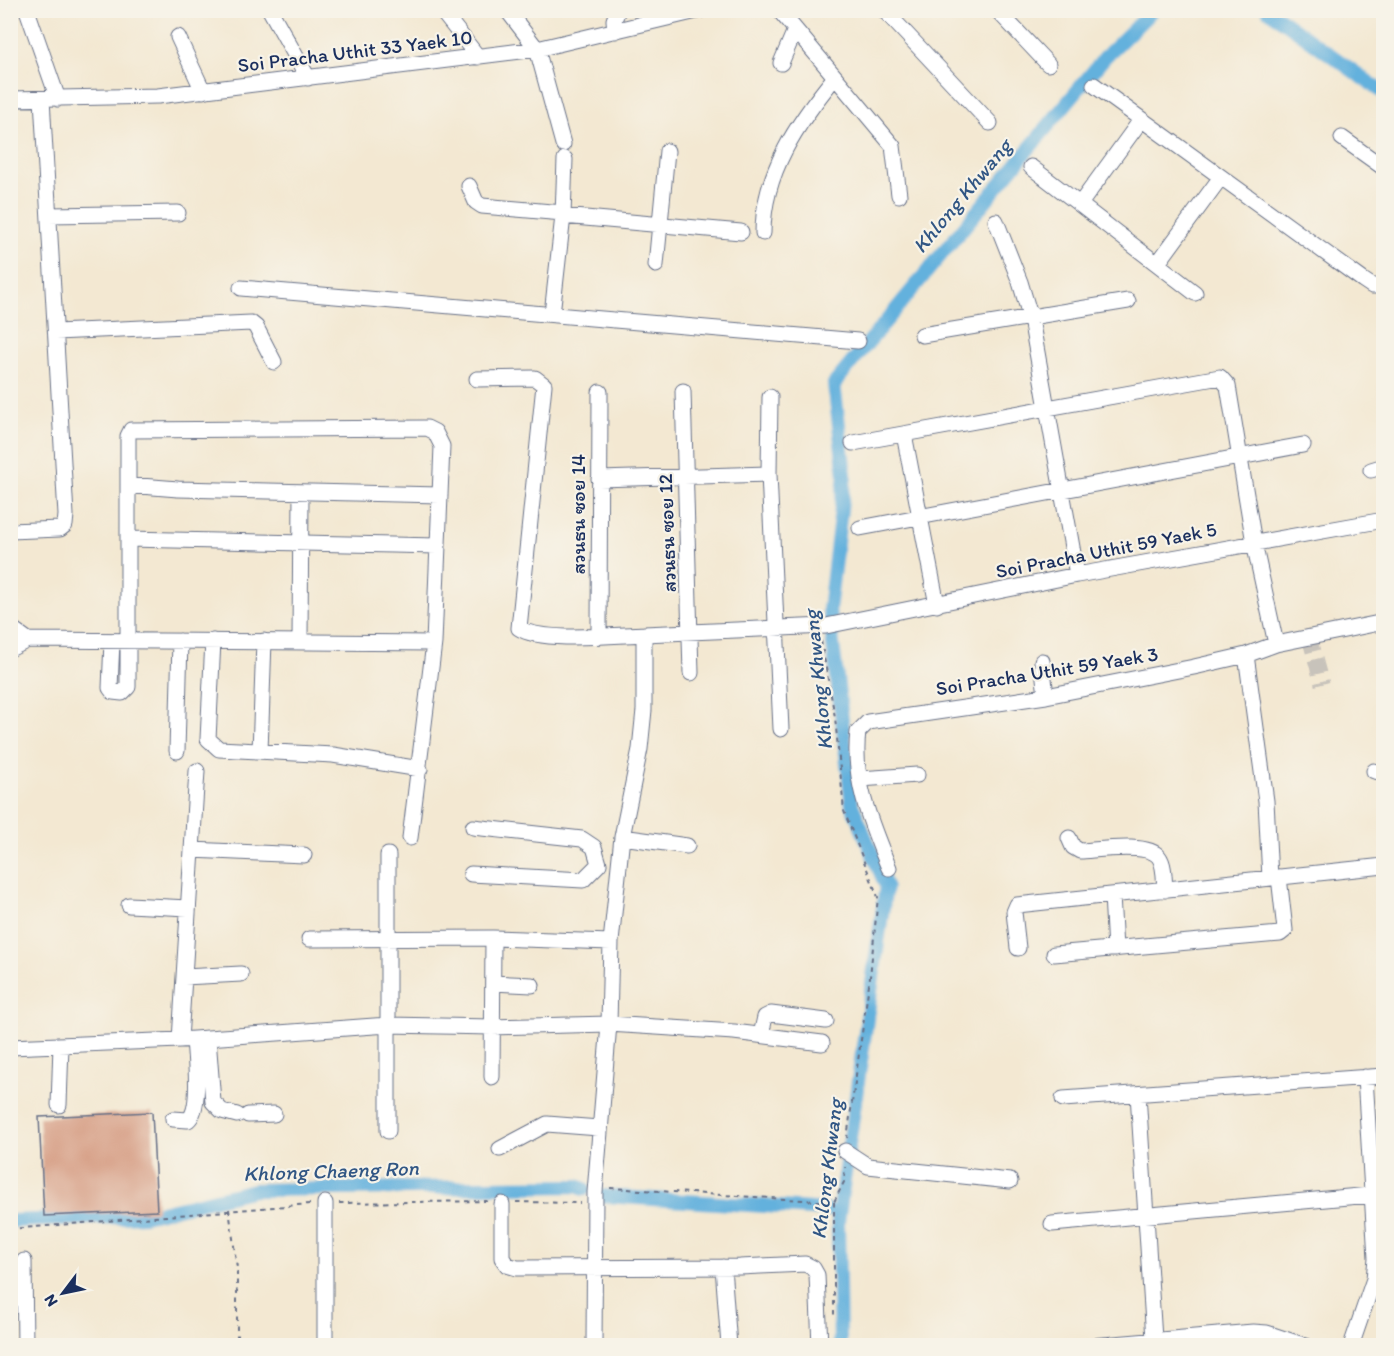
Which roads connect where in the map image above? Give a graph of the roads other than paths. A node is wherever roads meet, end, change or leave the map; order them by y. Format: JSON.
{"nodes":[{"id":1,"x":27,"y":10,"type":"edge"},
{"id":2,"x":270,"y":10,"type":"edge"},
{"id":3,"x":441,"y":10,"type":"edge"},
{"id":4,"x":507,"y":10,"type":"edge"},
{"id":5,"x":618,"y":10,"type":"edge"},
{"id":6,"x":701,"y":10,"type":"edge"},
{"id":7,"x":779,"y":10,"type":"edge"},
{"id":8,"x":884,"y":10,"type":"edge"},
{"id":9,"x":997,"y":10,"type":"edge"},
{"id":10,"x":795,"y":30,"type":"junction"},
{"id":11,"x":615,"y":31,"type":"junction"},
{"id":12,"x":177,"y":37,"type":"dead end"},
{"id":13,"x":537,"y":50,"type":"junction"},
{"id":14,"x":478,"y":57,"type":"junction"},
{"id":15,"x":780,"y":63,"type":"dead end"},
{"id":16,"x":1048,"y":64,"type":"dead end"},
{"id":17,"x":835,"y":77,"type":"junction"},
{"id":18,"x":308,"y":78,"type":"junction"},
{"id":19,"x":1094,"y":85,"type":"dead end"},
{"id":20,"x":203,"y":91,"type":"junction"},
{"id":21,"x":10,"y":99,"type":"edge"},
{"id":22,"x":50,"y":99,"type":"junction"},
{"id":23,"x":1142,"y":120,"type":"junction"},
{"id":24,"x":990,"y":123,"type":"dead end"},
{"id":25,"x":1342,"y":138,"type":"dead end"},
{"id":26,"x":667,"y":151,"type":"dead end"},
{"id":27,"x":1031,"y":167,"type":"dead end"},
{"id":28,"x":1383,"y":168,"type":"edge"},
{"id":29,"x":1221,"y":177,"type":"junction"},
{"id":30,"x":469,"y":186,"type":"dead end"},
{"id":31,"x":899,"y":195,"type":"dead end"},
{"id":32,"x":1080,"y":204,"type":"junction"},
{"id":33,"x":178,"y":213,"type":"dead end"},
{"id":34,"x":563,"y":214,"type":"junction"},
{"id":35,"x":49,"y":215,"type":"junction"},
{"id":36,"x":996,"y":221,"type":"dead end"},
{"id":37,"x":658,"y":225,"type":"junction"},
{"id":38,"x":741,"y":232,"type":"dead end"},
{"id":39,"x":763,"y":233,"type":"dead end"},
{"id":40,"x":1158,"y":263,"type":"junction"},
{"id":41,"x":656,"y":266,"type":"dead end"},
{"id":42,"x":1383,"y":286,"type":"edge"},
{"id":43,"x":241,"y":288,"type":"dead end"},
{"id":44,"x":1195,"y":293,"type":"dead end"},
{"id":45,"x":1128,"y":301,"type":"dead end"},
{"id":46,"x":552,"y":314,"type":"junction"},
{"id":47,"x":1031,"y":319,"type":"junction"},
{"id":48,"x":56,"y":332,"type":"junction"},
{"id":49,"x":922,"y":335,"type":"dead end"},
{"id":50,"x":858,"y":341,"type":"dead end"},
{"id":51,"x":274,"y":362,"type":"dead end"},
{"id":52,"x":477,"y":379,"type":"dead end"},
{"id":53,"x":683,"y":391,"type":"dead end"},
{"id":54,"x":600,"y":392,"type":"dead end"},
{"id":55,"x":770,"y":397,"type":"dead end"},
{"id":56,"x":1047,"y":408,"type":"junction"},
{"id":57,"x":903,"y":434,"type":"junction"},
{"id":58,"x":853,"y":443,"type":"dead end"},
{"id":59,"x":1303,"y":445,"type":"dead end"},
{"id":60,"x":1240,"y":458,"type":"junction"},
{"id":61,"x":769,"y":474,"type":"junction"},
{"id":62,"x":686,"y":476,"type":"junction"},
{"id":63,"x":598,"y":479,"type":"junction"},
{"id":64,"x":128,"y":485,"type":"junction"},
{"id":65,"x":1061,"y":488,"type":"junction"},
{"id":66,"x":301,"y":492,"type":"junction"},
{"id":67,"x":440,"y":495,"type":"junction"},
{"id":68,"x":920,"y":516,"type":"junction"},
{"id":69,"x":1383,"y":520,"type":"edge"},
{"id":70,"x":860,"y":528,"type":"dead end"},
{"id":71,"x":10,"y":531,"type":"edge"},
{"id":72,"x":128,"y":539,"type":"junction"},
{"id":73,"x":299,"y":543,"type":"junction"},
{"id":74,"x":1254,"y":543,"type":"junction"},
{"id":75,"x":437,"y":546,"type":"junction"},
{"id":76,"x":1077,"y":575,"type":"junction"},
{"id":77,"x":937,"y":605,"type":"junction"},
{"id":78,"x":1383,"y":622,"type":"edge"},
{"id":79,"x":10,"y":627,"type":"edge"},
{"id":80,"x":777,"y":628,"type":"junction"},
{"id":81,"x":692,"y":630,"type":"junction"},
{"id":82,"x":644,"y":634,"type":"junction"},
{"id":83,"x":599,"y":636,"type":"junction"},
{"id":84,"x":28,"y":639,"type":"junction"},
{"id":85,"x":119,"y":641,"type":"junction"},
{"id":86,"x":180,"y":641,"type":"junction"},
{"id":87,"x":213,"y":641,"type":"junction"},
{"id":88,"x":264,"y":641,"type":"junction"},
{"id":89,"x":300,"y":642,"type":"junction"},
{"id":90,"x":434,"y":643,"type":"junction"},
{"id":91,"x":1276,"y":644,"type":"junction"},
{"id":92,"x":10,"y":649,"type":"edge"},
{"id":93,"x":1246,"y":655,"type":"junction"},
{"id":94,"x":1042,"y":661,"type":"dead end"},
{"id":95,"x":691,"y":673,"type":"dead end"},
{"id":96,"x":1046,"y":696,"type":"junction"},
{"id":97,"x":781,"y":729,"type":"dead end"},
{"id":98,"x":177,"y":751,"type":"dead end"},
{"id":99,"x":260,"y":751,"type":"junction"},
{"id":100,"x":420,"y":769,"type":"junction"},
{"id":101,"x":197,"y":771,"type":"dead end"},
{"id":102,"x":917,"y":775,"type":"dead end"},
{"id":103,"x":860,"y":779,"type":"junction"},
{"id":104,"x":473,"y":827,"type":"dead end"},
{"id":105,"x":622,"y":837,"type":"junction"},
{"id":106,"x":410,"y":838,"type":"dead end"},
{"id":107,"x":1069,"y":838,"type":"dead end"},
{"id":108,"x":687,"y":846,"type":"dead end"},
{"id":109,"x":192,"y":850,"type":"junction"},
{"id":110,"x":304,"y":855,"type":"dead end"},
{"id":111,"x":388,"y":855,"type":"dead end"},
{"id":112,"x":598,"y":864,"type":"junction"},
{"id":113,"x":1383,"y":866,"type":"edge"},
{"id":114,"x":619,"y":868,"type":"junction"},
{"id":115,"x":889,"y":868,"type":"dead end"},
{"id":116,"x":471,"y":874,"type":"dead end"},
{"id":117,"x":1274,"y":877,"type":"junction"},
{"id":118,"x":1165,"y":890,"type":"junction"},
{"id":119,"x":1112,"y":895,"type":"junction"},
{"id":120,"x":129,"y":904,"type":"dead end"},
{"id":121,"x":188,"y":908,"type":"junction"},
{"id":122,"x":493,"y":938,"type":"junction"},
{"id":123,"x":309,"y":939,"type":"dead end"},
{"id":124,"x":388,"y":939,"type":"junction"},
{"id":125,"x":611,"y":942,"type":"junction"},
{"id":126,"x":1018,"y":948,"type":"dead end"},
{"id":127,"x":1115,"y":949,"type":"junction"},
{"id":128,"x":1054,"y":954,"type":"dead end"},
{"id":129,"x":241,"y":974,"type":"dead end"},
{"id":130,"x":184,"y":977,"type":"junction"},
{"id":131,"x":493,"y":983,"type":"junction"},
{"id":132,"x":532,"y":985,"type":"dead end"},
{"id":133,"x":826,"y":1021,"type":"dead end"},
{"id":134,"x":609,"y":1024,"type":"junction"},
{"id":135,"x":388,"y":1025,"type":"junction"},
{"id":136,"x":492,"y":1027,"type":"junction"},
{"id":137,"x":761,"y":1035,"type":"junction"},
{"id":138,"x":194,"y":1039,"type":"junction"},
{"id":139,"x":822,"y":1042,"type":"dead end"},
{"id":140,"x":61,"y":1045,"type":"junction"},
{"id":141,"x":10,"y":1047,"type":"edge"},
{"id":142,"x":1383,"y":1076,"type":"edge"},
{"id":143,"x":492,"y":1077,"type":"dead end"},
{"id":144,"x":1365,"y":1077,"type":"junction"},
{"id":145,"x":1138,"y":1094,"type":"junction"},
{"id":146,"x":1063,"y":1099,"type":"dead end"},
{"id":147,"x":58,"y":1105,"type":"dead end"},
{"id":148,"x":274,"y":1114,"type":"dead end"},
{"id":149,"x":173,"y":1119,"type":"dead end"},
{"id":150,"x":599,"y":1128,"type":"junction"},
{"id":151,"x":388,"y":1131,"type":"dead end"},
{"id":152,"x":500,"y":1149,"type":"dead end"},
{"id":153,"x":848,"y":1153,"type":"road end"},
{"id":154,"x":1010,"y":1181,"type":"dead end"},
{"id":155,"x":1370,"y":1195,"type":"junction"},
{"id":156,"x":504,"y":1202,"type":"road end"},
{"id":157,"x":325,"y":1203,"type":"road end"},
{"id":158,"x":1145,"y":1216,"type":"junction"},
{"id":159,"x":1052,"y":1224,"type":"dead end"},
{"id":160,"x":24,"y":1261,"type":"dead end"},
{"id":161,"x":723,"y":1267,"type":"junction"},
{"id":162,"x":594,"y":1269,"type":"junction"},
{"id":163,"x":1379,"y":1282,"type":"edge"},
{"id":164,"x":1154,"y":1339,"type":"junction"},
{"id":165,"x":25,"y":1346,"type":"edge"},
{"id":166,"x":325,"y":1346,"type":"edge"},
{"id":167,"x":594,"y":1346,"type":"edge"},
{"id":168,"x":729,"y":1346,"type":"edge"},
{"id":169,"x":820,"y":1346,"type":"edge"},
{"id":170,"x":1091,"y":1346,"type":"edge"},
{"id":171,"x":1306,"y":1346,"type":"edge"},
{"id":172,"x":1351,"y":1346,"type":"edge"}],
"edges":[{"from":1,"to":22,"type":"street"},
{"from":2,"to":18,"type":"street"},
{"from":3,"to":14,"type":"street"},
{"from":4,"to":13,"type":"street"},
{"from":5,"to":11,"type":"street"},
{"from":6,"to":11,"type":"street","name":"Soi Pracha Uthit 33 Yaek 10"},
{"from":7,"to":10,"type":"street"},
{"from":8,"to":24,"type":"street"},
{"from":9,"to":16,"type":"street"},
{"from":10,"to":15,"type":"street"},
{"from":10,"to":17,"type":"street"},
{"from":11,"to":13,"type":"street","name":"Soi Pracha Uthit 33 Yaek 10"},
{"from":12,"to":20,"type":"street"},
{"from":13,"to":14,"type":"street","name":"Soi Pracha Uthit 33 Yaek 10"},
{"from":13,"to":34,"type":"street"},
{"from":14,"to":18,"type":"street","name":"Soi Pracha Uthit 33 Yaek 10"},
{"from":17,"to":31,"type":"street"},
{"from":17,"to":39,"type":"street"},
{"from":18,"to":20,"type":"street","name":"Soi Pracha Uthit 33 Yaek 10"},
{"from":19,"to":23,"type":"street"},
{"from":20,"to":22,"type":"street","name":"Soi Pracha Uthit 33 Yaek 10"},
{"from":21,"to":22,"type":"street","name":"Soi Pracha Uthit 33 Yaek 10"},
{"from":22,"to":35,"type":"street"},
{"from":23,"to":29,"type":"street"},
{"from":23,"to":32,"type":"street"},
{"from":25,"to":28,"type":"street"},
{"from":26,"to":37,"type":"street"},
{"from":27,"to":32,"type":"street"},
{"from":29,"to":40,"type":"street"},
{"from":29,"to":42,"type":"street"},
{"from":30,"to":34,"type":"street"},
{"from":32,"to":40,"type":"street"},
{"from":33,"to":35,"type":"street"},
{"from":34,"to":37,"type":"street"},
{"from":34,"to":46,"type":"street"},
{"from":35,"to":48,"type":"street"},
{"from":36,"to":47,"type":"street"},
{"from":37,"to":38,"type":"street"},
{"from":37,"to":41,"type":"street"},
{"from":40,"to":44,"type":"street"},
{"from":43,"to":46,"type":"street"},
{"from":45,"to":47,"type":"street"},
{"from":46,"to":50,"type":"street"},
{"from":47,"to":49,"type":"street"},
{"from":47,"to":56,"type":"street"},
{"from":48,"to":51,"type":"street"},
{"from":48,"to":71,"type":"street"},
{"from":52,"to":83,"type":"street","name":"Soi Pracha Uthit 59 Yaek 5"},
{"from":53,"to":62,"type":"street","name":"สวนธน ซอย 12"},
{"from":54,"to":63,"type":"street","name":"สวนธน ซอย 14"},
{"from":55,"to":61,"type":"street"},
{"from":56,"to":57,"type":"street"},
{"from":56,"to":60,"type":"street"},
{"from":56,"to":65,"type":"street"},
{"from":57,"to":58,"type":"street"},
{"from":57,"to":68,"type":"street"},
{"from":59,"to":60,"type":"street"},
{"from":60,"to":65,"type":"street"},
{"from":60,"to":74,"type":"street"},
{"from":61,"to":62,"type":"street"},
{"from":61,"to":80,"type":"street"},
{"from":62,"to":63,"type":"street"},
{"from":62,"to":81,"type":"street","name":"สวนธน ซอย 12"},
{"from":63,"to":83,"type":"street","name":"สวนธน ซอย 14"},
{"from":64,"to":66,"type":"street"},
{"from":64,"to":67,"type":"street"},
{"from":64,"to":72,"type":"street"},
{"from":65,"to":68,"type":"street"},
{"from":65,"to":76,"type":"street"},
{"from":66,"to":67,"type":"street"},
{"from":66,"to":73,"type":"street"},
{"from":67,"to":75,"type":"street"},
{"from":68,"to":70,"type":"street"},
{"from":68,"to":77,"type":"street"},
{"from":69,"to":74,"type":"street","name":"Soi Pracha Uthit 59 Yaek 5"},
{"from":72,"to":73,"type":"street"},
{"from":72,"to":85,"type":"street"},
{"from":73,"to":75,"type":"street"},
{"from":73,"to":89,"type":"street"},
{"from":74,"to":76,"type":"street","name":"Soi Pracha Uthit 59 Yaek 5"},
{"from":74,"to":91,"type":"street"},
{"from":75,"to":90,"type":"street"},
{"from":76,"to":77,"type":"street","name":"Soi Pracha Uthit 59 Yaek 5"},
{"from":77,"to":80,"type":"street","name":"Soi Pracha Uthit 59 Yaek 5"},
{"from":78,"to":91,"type":"street","name":"Soi Pracha Uthit 59 Yaek 3"},
{"from":79,"to":84,"type":"street"},
{"from":80,"to":81,"type":"street","name":"Soi Pracha Uthit 59 Yaek 5"},
{"from":80,"to":97,"type":"street"},
{"from":81,"to":82,"type":"street","name":"Soi Pracha Uthit 59 Yaek 5"},
{"from":81,"to":95,"type":"street","name":"สวนธน ซอย 12"},
{"from":82,"to":83,"type":"street","name":"Soi Pracha Uthit 59 Yaek 5"},
{"from":82,"to":105,"type":"street"},
{"from":84,"to":85,"type":"street"},
{"from":84,"to":92,"type":"street"},
{"from":85,"to":86,"type":"street"},
{"from":86,"to":87,"type":"street"},
{"from":86,"to":98,"type":"street"},
{"from":87,"to":88,"type":"street"},
{"from":87,"to":99,"type":"street"},
{"from":88,"to":89,"type":"street"},
{"from":88,"to":99,"type":"street"},
{"from":89,"to":90,"type":"street"},
{"from":90,"to":100,"type":"street"},
{"from":91,"to":93,"type":"street","name":"Soi Pracha Uthit 59 Yaek 3"},
{"from":93,"to":96,"type":"street","name":"Soi Pracha Uthit 59 Yaek 3"},
{"from":93,"to":117,"type":"street"},
{"from":94,"to":96,"type":"street"},
{"from":96,"to":103,"type":"street","name":"Soi Pracha Uthit 59 Yaek 3"},
{"from":99,"to":100,"type":"street"},
{"from":100,"to":106,"type":"street"},
{"from":101,"to":109,"type":"street"},
{"from":102,"to":103,"type":"street"},
{"from":103,"to":115,"type":"street","name":"Soi Pracha Uthit 59 Yaek 3"},
{"from":104,"to":112,"type":"street"},
{"from":105,"to":108,"type":"street"},
{"from":105,"to":114,"type":"street"},
{"from":107,"to":118,"type":"street"},
{"from":109,"to":110,"type":"street"},
{"from":109,"to":121,"type":"street"},
{"from":111,"to":124,"type":"street"},
{"from":112,"to":114,"type":"street"},
{"from":112,"to":116,"type":"street"},
{"from":113,"to":117,"type":"street"},
{"from":114,"to":125,"type":"street"},
{"from":117,"to":118,"type":"street"},
{"from":117,"to":127,"type":"street"},
{"from":118,"to":119,"type":"street"},
{"from":119,"to":126,"type":"street"},
{"from":119,"to":127,"type":"street"},
{"from":120,"to":121,"type":"street"},
{"from":121,"to":130,"type":"street"},
{"from":122,"to":124,"type":"street"},
{"from":122,"to":125,"type":"street"},
{"from":122,"to":131,"type":"street"},
{"from":123,"to":124,"type":"street"},
{"from":124,"to":135,"type":"street"},
{"from":125,"to":134,"type":"street"},
{"from":127,"to":128,"type":"street"},
{"from":129,"to":130,"type":"street"},
{"from":130,"to":138,"type":"street"},
{"from":131,"to":132,"type":"street"},
{"from":131,"to":136,"type":"street"},
{"from":133,"to":137,"type":"street"},
{"from":134,"to":136,"type":"street"},
{"from":134,"to":137,"type":"street"},
{"from":134,"to":150,"type":"street"},
{"from":135,"to":136,"type":"street"},
{"from":135,"to":138,"type":"street"},
{"from":135,"to":151,"type":"street"},
{"from":136,"to":143,"type":"street"},
{"from":137,"to":139,"type":"street"},
{"from":138,"to":140,"type":"street"},
{"from":138,"to":148,"type":"street"},
{"from":138,"to":149,"type":"street"},
{"from":140,"to":141,"type":"street"},
{"from":140,"to":147,"type":"street"},
{"from":142,"to":144,"type":"street"},
{"from":144,"to":145,"type":"street"},
{"from":144,"to":155,"type":"street"},
{"from":145,"to":146,"type":"street"},
{"from":145,"to":158,"type":"street"},
{"from":150,"to":152,"type":"street"},
{"from":150,"to":162,"type":"street"},
{"from":153,"to":154,"type":"street"},
{"from":155,"to":158,"type":"street"},
{"from":155,"to":163,"type":"street"},
{"from":156,"to":162,"type":"street"},
{"from":157,"to":166,"type":"street"},
{"from":158,"to":159,"type":"street"},
{"from":158,"to":164,"type":"street"},
{"from":160,"to":165,"type":"street"},
{"from":161,"to":162,"type":"street"},
{"from":161,"to":168,"type":"street"},
{"from":161,"to":169,"type":"street"},
{"from":162,"to":167,"type":"street"},
{"from":163,"to":172,"type":"street"},
{"from":164,"to":170,"type":"street"},
{"from":164,"to":171,"type":"street"}]}
